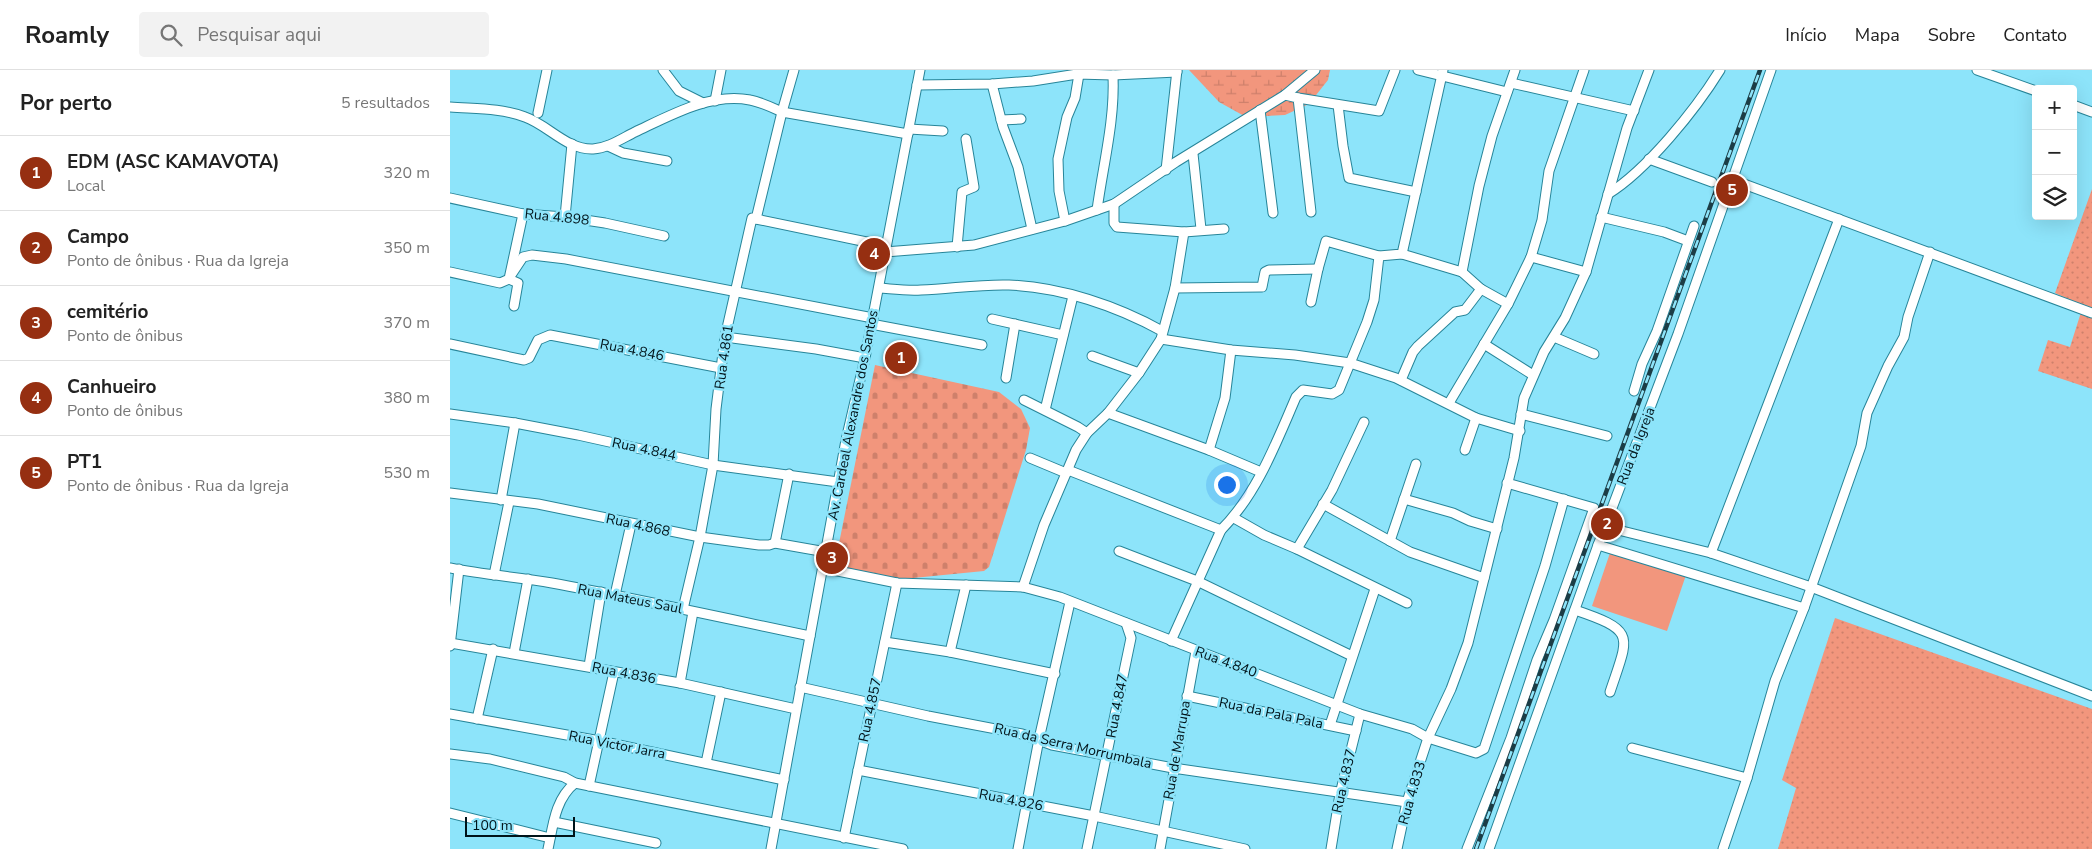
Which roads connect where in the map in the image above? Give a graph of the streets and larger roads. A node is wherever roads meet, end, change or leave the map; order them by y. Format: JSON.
{"nodes":[{"id":1,"x":547,"y":70,"type":"edge"},
{"id":2,"x":663,"y":70,"type":"edge"},
{"id":3,"x":721,"y":70,"type":"edge"},
{"id":4,"x":794,"y":70,"type":"edge"},
{"id":5,"x":920,"y":70,"type":"edge"},
{"id":6,"x":1315,"y":70,"type":"edge"},
{"id":7,"x":1395,"y":70,"type":"edge"},
{"id":8,"x":1418,"y":70,"type":"edge"},
{"id":9,"x":1515,"y":70,"type":"edge"},
{"id":10,"x":1584,"y":70,"type":"edge"},
{"id":11,"x":1649,"y":70,"type":"edge"},
{"id":12,"x":1720,"y":70,"type":"edge"},
{"id":13,"x":1771,"y":70,"type":"edge"},
{"id":14,"x":1977,"y":70,"type":"edge"},
{"id":15,"x":1177,"y":71,"type":"edge"},
{"id":16,"x":1078,"y":72,"type":"edge"},
{"id":17,"x":1442,"y":73,"type":"edge"},
{"id":18,"x":1113,"y":75,"type":"junction"},
{"id":19,"x":917,"y":84,"type":"junction"},
{"id":20,"x":992,"y":84,"type":"junction"},
{"id":21,"x":1509,"y":88,"type":"junction"},
{"id":22,"x":2032,"y":90,"type":"edge"},
{"id":23,"x":1285,"y":95,"type":"junction"},
{"id":24,"x":1575,"y":96,"type":"junction"},
{"id":25,"x":1298,"y":98,"type":"junction"},
{"id":26,"x":715,"y":101,"type":"junction"},
{"id":27,"x":703,"y":103,"type":"junction"},
{"id":28,"x":1338,"y":105,"type":"junction"},
{"id":29,"x":2077,"y":106,"type":"edge"},
{"id":30,"x":450,"y":107,"type":"edge"},
{"id":31,"x":1260,"y":110,"type":"junction"},
{"id":32,"x":1634,"y":111,"type":"junction"},
{"id":33,"x":538,"y":112,"type":"junction"},
{"id":34,"x":782,"y":112,"type":"junction"},
{"id":35,"x":2092,"y":112,"type":"edge"},
{"id":36,"x":524,"y":117,"type":"junction"},
{"id":37,"x":1021,"y":119,"type":"dead end"},
{"id":38,"x":1001,"y":120,"type":"junction"},
{"id":39,"x":544,"y":127,"type":"junction"},
{"id":40,"x":944,"y":131,"type":"dead end"},
{"id":41,"x":908,"y":132,"type":"junction"},
{"id":42,"x":966,"y":139,"type":"dead end"},
{"id":43,"x":572,"y":144,"type":"junction"},
{"id":44,"x":608,"y":146,"type":"junction"},
{"id":45,"x":1193,"y":154,"type":"junction"},
{"id":46,"x":1649,"y":159,"type":"junction"},
{"id":47,"x":667,"y":161,"type":"dead end"},
{"id":48,"x":1166,"y":170,"type":"junction"},
{"id":49,"x":1733,"y":180,"type":"junction"},
{"id":50,"x":1712,"y":182,"type":"dead end"},
{"id":51,"x":1416,"y":192,"type":"junction"},
{"id":52,"x":1608,"y":194,"type":"junction"},
{"id":53,"x":450,"y":198,"type":"edge"},
{"id":54,"x":1114,"y":204,"type":"junction"},
{"id":55,"x":1097,"y":210,"type":"junction"},
{"id":56,"x":1311,"y":212,"type":"dead end"},
{"id":57,"x":1273,"y":213,"type":"dead end"},
{"id":58,"x":523,"y":214,"type":"junction"},
{"id":59,"x":565,"y":216,"type":"junction"},
{"id":60,"x":1601,"y":217,"type":"junction"},
{"id":61,"x":756,"y":219,"type":"junction"},
{"id":62,"x":1839,"y":219,"type":"junction"},
{"id":63,"x":1064,"y":221,"type":"junction"},
{"id":64,"x":1694,"y":226,"type":"dead end"},
{"id":65,"x":1032,"y":229,"type":"junction"},
{"id":66,"x":1201,"y":229,"type":"junction"},
{"id":67,"x":1224,"y":229,"type":"dead end"},
{"id":68,"x":1184,"y":232,"type":"junction"},
{"id":69,"x":664,"y":236,"type":"dead end"},
{"id":70,"x":1688,"y":241,"type":"junction"},
{"id":71,"x":957,"y":247,"type":"junction"},
{"id":72,"x":885,"y":249,"type":"junction"},
{"id":73,"x":1930,"y":252,"type":"junction"},
{"id":74,"x":1402,"y":254,"type":"junction"},
{"id":75,"x":1379,"y":256,"type":"junction"},
{"id":76,"x":1531,"y":257,"type":"junction"},
{"id":77,"x":1318,"y":269,"type":"junction"},
{"id":78,"x":450,"y":272,"type":"edge"},
{"id":79,"x":1462,"y":272,"type":"junction"},
{"id":80,"x":1586,"y":272,"type":"junction"},
{"id":81,"x":510,"y":277,"type":"junction"},
{"id":82,"x":879,"y":288,"type":"junction"},
{"id":83,"x":1175,"y":288,"type":"junction"},
{"id":84,"x":1481,"y":289,"type":"junction"},
{"id":85,"x":735,"y":292,"type":"junction"},
{"id":86,"x":1073,"y":296,"type":"junction"},
{"id":87,"x":1311,"y":302,"type":"dead end"},
{"id":88,"x":1508,"y":304,"type":"junction"},
{"id":89,"x":514,"y":306,"type":"dead end"},
{"id":90,"x":2092,"y":313,"type":"edge"},
{"id":91,"x":992,"y":319,"type":"dead end"},
{"id":92,"x":872,"y":321,"type":"junction"},
{"id":93,"x":1015,"y":324,"type":"junction"},
{"id":94,"x":1063,"y":335,"type":"junction"},
{"id":95,"x":1162,"y":335,"type":"junction"},
{"id":96,"x":725,"y":337,"type":"junction"},
{"id":97,"x":1554,"y":337,"type":"junction"},
{"id":98,"x":450,"y":344,"type":"edge"},
{"id":99,"x":1484,"y":344,"type":"junction"},
{"id":100,"x":982,"y":345,"type":"dead end"},
{"id":101,"x":1231,"y":350,"type":"junction"},
{"id":102,"x":1594,"y":354,"type":"dead end"},
{"id":103,"x":1092,"y":356,"type":"dead end"},
{"id":104,"x":865,"y":358,"type":"junction"},
{"id":105,"x":1350,"y":363,"type":"junction"},
{"id":106,"x":722,"y":368,"type":"junction"},
{"id":107,"x":1139,"y":373,"type":"junction"},
{"id":108,"x":1533,"y":375,"type":"junction"},
{"id":109,"x":1006,"y":378,"type":"dead end"},
{"id":110,"x":1401,"y":380,"type":"junction"},
{"id":111,"x":1634,"y":391,"type":"dead end"},
{"id":112,"x":1024,"y":400,"type":"dead end"},
{"id":113,"x":1449,"y":403,"type":"junction"},
{"id":114,"x":1045,"y":410,"type":"junction"},
{"id":115,"x":1108,"y":413,"type":"junction"},
{"id":116,"x":450,"y":414,"type":"edge"},
{"id":117,"x":1521,"y":414,"type":"junction"},
{"id":118,"x":1476,"y":418,"type":"junction"},
{"id":119,"x":1364,"y":422,"type":"dead end"},
{"id":120,"x":515,"y":423,"type":"junction"},
{"id":121,"x":1520,"y":431,"type":"junction"},
{"id":122,"x":1087,"y":433,"type":"junction"},
{"id":123,"x":1607,"y":436,"type":"dead end"},
{"id":124,"x":1209,"y":450,"type":"junction"},
{"id":125,"x":1465,"y":450,"type":"dead end"},
{"id":126,"x":1030,"y":458,"type":"dead end"},
{"id":127,"x":1416,"y":464,"type":"dead end"},
{"id":128,"x":713,"y":465,"type":"junction"},
{"id":129,"x":1067,"y":472,"type":"junction"},
{"id":130,"x":1261,"y":472,"type":"junction"},
{"id":131,"x":789,"y":474,"type":"junction"},
{"id":132,"x":838,"y":482,"type":"junction"},
{"id":133,"x":1508,"y":483,"type":"junction"},
{"id":134,"x":450,"y":492,"type":"edge"},
{"id":135,"x":1404,"y":499,"type":"junction"},
{"id":136,"x":1564,"y":500,"type":"junction"},
{"id":137,"x":505,"y":501,"type":"junction"},
{"id":138,"x":1323,"y":504,"type":"junction"},
{"id":139,"x":1234,"y":518,"type":"junction"},
{"id":140,"x":631,"y":524,"type":"junction"},
{"id":141,"x":1606,"y":527,"type":"junction"},
{"id":142,"x":1497,"y":529,"type":"junction"},
{"id":143,"x":1221,"y":530,"type":"junction"},
{"id":144,"x":700,"y":537,"type":"junction"},
{"id":145,"x":1390,"y":541,"type":"junction"},
{"id":146,"x":775,"y":543,"type":"junction"},
{"id":147,"x":1598,"y":545,"type":"junction"},
{"id":148,"x":1297,"y":549,"type":"junction"},
{"id":149,"x":1119,"y":551,"type":"dead end"},
{"id":150,"x":826,"y":552,"type":"junction"},
{"id":151,"x":1711,"y":553,"type":"junction"},
{"id":152,"x":454,"y":568,"type":"edge"},
{"id":153,"x":823,"y":568,"type":"junction"},
{"id":154,"x":494,"y":575,"type":"junction"},
{"id":155,"x":1484,"y":578,"type":"junction"},
{"id":156,"x":528,"y":579,"type":"junction"},
{"id":157,"x":1197,"y":581,"type":"junction"},
{"id":158,"x":898,"y":583,"type":"junction"},
{"id":159,"x":966,"y":585,"type":"junction"},
{"id":160,"x":1023,"y":587,"type":"junction"},
{"id":161,"x":1812,"y":587,"type":"junction"},
{"id":162,"x":1375,"y":589,"type":"junction"},
{"id":163,"x":601,"y":592,"type":"junction"},
{"id":164,"x":615,"y":595,"type":"junction"},
{"id":165,"x":1070,"y":602,"type":"junction"},
{"id":166,"x":1406,"y":603,"type":"dead end"},
{"id":167,"x":1804,"y":608,"type":"junction"},
{"id":168,"x":683,"y":609,"type":"junction"},
{"id":169,"x":1575,"y":610,"type":"junction"},
{"id":170,"x":693,"y":612,"type":"junction"},
{"id":171,"x":1126,"y":623,"type":"junction"},
{"id":172,"x":1146,"y":630,"type":"junction"},
{"id":173,"x":810,"y":636,"type":"junction"},
{"id":174,"x":1131,"y":638,"type":"junction"},
{"id":175,"x":1171,"y":641,"type":"junction"},
{"id":176,"x":885,"y":642,"type":"junction"},
{"id":177,"x":450,"y":644,"type":"edge"},
{"id":178,"x":493,"y":649,"type":"junction"},
{"id":179,"x":1196,"y":651,"type":"junction"},
{"id":180,"x":514,"y":652,"type":"junction"},
{"id":181,"x":950,"y":652,"type":"junction"},
{"id":182,"x":1352,"y":656,"type":"junction"},
{"id":183,"x":589,"y":666,"type":"junction"},
{"id":184,"x":614,"y":672,"type":"junction"},
{"id":185,"x":1055,"y":674,"type":"junction"},
{"id":186,"x":680,"y":683,"type":"junction"},
{"id":187,"x":800,"y":687,"type":"junction"},
{"id":188,"x":721,"y":692,"type":"junction"},
{"id":189,"x":1610,"y":692,"type":"dead end"},
{"id":190,"x":1187,"y":696,"type":"junction"},
{"id":191,"x":2092,"y":696,"type":"edge"},
{"id":192,"x":872,"y":704,"type":"junction"},
{"id":193,"x":1336,"y":704,"type":"junction"},
{"id":194,"x":796,"y":709,"type":"junction"},
{"id":195,"x":450,"y":714,"type":"edge"},
{"id":196,"x":1360,"y":714,"type":"junction"},
{"id":197,"x":477,"y":719,"type":"junction"},
{"id":198,"x":1330,"y":725,"type":"junction"},
{"id":199,"x":1356,"y":730,"type":"junction"},
{"id":200,"x":1428,"y":738,"type":"junction"},
{"id":201,"x":1039,"y":739,"type":"junction"},
{"id":202,"x":600,"y":740,"type":"junction"},
{"id":203,"x":1632,"y":748,"type":"dead end"},
{"id":204,"x":450,"y":754,"type":"edge"},
{"id":205,"x":1108,"y":756,"type":"junction"},
{"id":206,"x":706,"y":763,"type":"junction"},
{"id":207,"x":1173,"y":768,"type":"junction"},
{"id":208,"x":858,"y":770,"type":"junction"},
{"id":209,"x":1747,"y":778,"type":"junction"},
{"id":210,"x":784,"y":780,"type":"junction"},
{"id":211,"x":575,"y":783,"type":"junction"},
{"id":212,"x":589,"y":786,"type":"junction"},
{"id":213,"x":1340,"y":794,"type":"junction"},
{"id":214,"x":1407,"y":802,"type":"junction"},
{"id":215,"x":1027,"y":804,"type":"junction"},
{"id":216,"x":450,"y":813,"type":"edge"},
{"id":217,"x":1094,"y":816,"type":"junction"},
{"id":218,"x":554,"y":822,"type":"junction"},
{"id":219,"x":775,"y":824,"type":"junction"},
{"id":220,"x":1163,"y":832,"type":"junction"},
{"id":221,"x":550,"y":838,"type":"junction"},
{"id":222,"x":844,"y":838,"type":"junction"},
{"id":223,"x":656,"y":843,"type":"dead end"},
{"id":224,"x":867,"y":846,"type":"edge"},
{"id":225,"x":548,"y":849,"type":"edge"},
{"id":226,"x":771,"y":849,"type":"edge"},
{"id":227,"x":903,"y":849,"type":"edge"},
{"id":228,"x":1018,"y":849,"type":"edge"},
{"id":229,"x":1087,"y":849,"type":"edge"},
{"id":230,"x":1160,"y":849,"type":"edge"},
{"id":231,"x":1245,"y":849,"type":"edge"},
{"id":232,"x":1331,"y":849,"type":"edge"},
{"id":233,"x":1397,"y":849,"type":"edge"},
{"id":234,"x":1467,"y":849,"type":"edge"},
{"id":235,"x":1489,"y":849,"type":"edge"},
{"id":236,"x":1724,"y":849,"type":"edge"}],
"edges":[{"from":1,"to":33,"type":"street"},
{"from":2,"to":27,"type":"street"},
{"from":3,"to":26,"type":"street"},
{"from":4,"to":34,"type":"street","name":"Rua 4.861"},
{"from":5,"to":19,"type":"street","name":"Av. Cardeal Alexandre dos Santos"},
{"from":6,"to":23,"type":"street"},
{"from":7,"to":28,"type":"street"},
{"from":8,"to":17,"type":"street"},
{"from":9,"to":21,"type":"street"},
{"from":10,"to":24,"type":"street"},
{"from":11,"to":32,"type":"street","name":"Rua 4.833"},
{"from":12,"to":46,"type":"street"},
{"from":13,"to":49,"type":"street","name":"Rua da Igreja"},
{"from":14,"to":22,"type":"street"},
{"from":15,"to":18,"type":"street"},
{"from":15,"to":48,"type":"street"},
{"from":16,"to":18,"type":"street"},
{"from":16,"to":20,"type":"street"},
{"from":16,"to":63,"type":"street"},
{"from":17,"to":21,"type":"street"},
{"from":17,"to":51,"type":"street"},
{"from":18,"to":55,"type":"street"},
{"from":19,"to":20,"type":"street"},
{"from":19,"to":41,"type":"street","name":"Av. Cardeal Alexandre dos Santos"},
{"from":20,"to":38,"type":"street"},
{"from":21,"to":24,"type":"street"},
{"from":21,"to":79,"type":"street"},
{"from":23,"to":25,"type":"street"},
{"from":23,"to":31,"type":"street"},
{"from":24,"to":32,"type":"street"},
{"from":24,"to":76,"type":"street"},
{"from":25,"to":28,"type":"street"},
{"from":25,"to":56,"type":"street"},
{"from":26,"to":27,"type":"street"},
{"from":26,"to":34,"type":"street"},
{"from":27,"to":44,"type":"street"},
{"from":28,"to":51,"type":"street"},
{"from":29,"to":35,"type":"street"},
{"from":30,"to":36,"type":"street"},
{"from":31,"to":45,"type":"street"},
{"from":31,"to":57,"type":"street"},
{"from":32,"to":52,"type":"street","name":"Rua 4.833"},
{"from":33,"to":36,"type":"street"},
{"from":33,"to":39,"type":"street"},
{"from":34,"to":41,"type":"street"},
{"from":34,"to":61,"type":"street","name":"Rua 4.861"},
{"from":36,"to":39,"type":"street"},
{"from":37,"to":38,"type":"street"},
{"from":38,"to":65,"type":"street"},
{"from":39,"to":43,"type":"street"},
{"from":40,"to":41,"type":"street"},
{"from":41,"to":72,"type":"street","name":"Av. Cardeal Alexandre dos Santos"},
{"from":42,"to":71,"type":"street"},
{"from":43,"to":44,"type":"street"},
{"from":43,"to":59,"type":"street"},
{"from":44,"to":47,"type":"street"},
{"from":45,"to":48,"type":"street"},
{"from":45,"to":66,"type":"street"},
{"from":46,"to":50,"type":"street"},
{"from":46,"to":52,"type":"street"},
{"from":48,"to":54,"type":"street"},
{"from":49,"to":62,"type":"street"},
{"from":49,"to":141,"type":"street","name":"Rua da Igreja"},
{"from":51,"to":74,"type":"street"},
{"from":52,"to":60,"type":"street","name":"Rua 4.833"},
{"from":53,"to":58,"type":"street","name":"Rua 4.898"},
{"from":54,"to":55,"type":"street"},
{"from":54,"to":68,"type":"street"},
{"from":55,"to":63,"type":"street"},
{"from":58,"to":59,"type":"street","name":"Rua 4.898"},
{"from":58,"to":81,"type":"street"},
{"from":59,"to":69,"type":"street","name":"Rua 4.898"},
{"from":60,"to":70,"type":"street"},
{"from":60,"to":80,"type":"street","name":"Rua 4.833"},
{"from":61,"to":72,"type":"street"},
{"from":61,"to":85,"type":"street","name":"Rua 4.861"},
{"from":62,"to":73,"type":"street"},
{"from":62,"to":151,"type":"street"},
{"from":63,"to":65,"type":"street"},
{"from":64,"to":70,"type":"street"},
{"from":65,"to":71,"type":"street"},
{"from":66,"to":67,"type":"street"},
{"from":66,"to":68,"type":"street"},
{"from":68,"to":83,"type":"street"},
{"from":70,"to":111,"type":"street"},
{"from":71,"to":72,"type":"street"},
{"from":72,"to":82,"type":"street","name":"Av. Cardeal Alexandre dos Santos"},
{"from":73,"to":90,"type":"street"},
{"from":73,"to":161,"type":"street"},
{"from":74,"to":75,"type":"street"},
{"from":74,"to":79,"type":"street"},
{"from":75,"to":77,"type":"street"},
{"from":75,"to":105,"type":"street"},
{"from":76,"to":80,"type":"street"},
{"from":76,"to":88,"type":"street"},
{"from":77,"to":83,"type":"street"},
{"from":77,"to":87,"type":"street"},
{"from":78,"to":81,"type":"street"},
{"from":79,"to":84,"type":"street"},
{"from":80,"to":97,"type":"street","name":"Rua 4.833"},
{"from":81,"to":85,"type":"street"},
{"from":81,"to":89,"type":"street"},
{"from":82,"to":86,"type":"street"},
{"from":82,"to":92,"type":"street","name":"Av. Cardeal Alexandre dos Santos"},
{"from":83,"to":95,"type":"street"},
{"from":84,"to":88,"type":"street"},
{"from":84,"to":110,"type":"street"},
{"from":85,"to":92,"type":"street"},
{"from":85,"to":96,"type":"street","name":"Rua 4.861"},
{"from":86,"to":94,"type":"street"},
{"from":86,"to":95,"type":"street"},
{"from":88,"to":99,"type":"street"},
{"from":91,"to":93,"type":"street"},
{"from":92,"to":100,"type":"street"},
{"from":92,"to":104,"type":"street","name":"Av. Cardeal Alexandre dos Santos"},
{"from":93,"to":94,"type":"street"},
{"from":93,"to":109,"type":"street"},
{"from":94,"to":114,"type":"street"},
{"from":95,"to":101,"type":"street"},
{"from":95,"to":107,"type":"street"},
{"from":96,"to":104,"type":"street"},
{"from":96,"to":106,"type":"street","name":"Rua 4.861"},
{"from":97,"to":102,"type":"street"},
{"from":97,"to":108,"type":"street","name":"Rua 4.833"},
{"from":98,"to":106,"type":"street","name":"Rua 4.846"},
{"from":99,"to":108,"type":"street"},
{"from":99,"to":113,"type":"street"},
{"from":101,"to":105,"type":"street"},
{"from":101,"to":124,"type":"street"},
{"from":103,"to":107,"type":"street"},
{"from":104,"to":132,"type":"street","name":"Av. Cardeal Alexandre dos Santos"},
{"from":105,"to":110,"type":"street"},
{"from":105,"to":130,"type":"street"},
{"from":106,"to":128,"type":"street","name":"Rua 4.861"},
{"from":107,"to":115,"type":"street"},
{"from":108,"to":117,"type":"street","name":"Rua 4.833"},
{"from":110,"to":113,"type":"street"},
{"from":112,"to":114,"type":"street"},
{"from":113,"to":118,"type":"street"},
{"from":114,"to":122,"type":"street"},
{"from":115,"to":122,"type":"street"},
{"from":115,"to":124,"type":"street"},
{"from":116,"to":120,"type":"street","name":"Rua 4.844"},
{"from":117,"to":121,"type":"street","name":"Rua 4.833"},
{"from":117,"to":123,"type":"street"},
{"from":118,"to":121,"type":"street"},
{"from":118,"to":125,"type":"street"},
{"from":119,"to":138,"type":"street"},
{"from":120,"to":128,"type":"street","name":"Rua 4.844"},
{"from":120,"to":137,"type":"street"},
{"from":121,"to":133,"type":"street","name":"Rua 4.833"},
{"from":122,"to":129,"type":"street"},
{"from":124,"to":130,"type":"street"},
{"from":126,"to":129,"type":"street"},
{"from":127,"to":135,"type":"street"},
{"from":128,"to":131,"type":"street","name":"Rua 4.844"},
{"from":128,"to":144,"type":"street","name":"Rua 4.861"},
{"from":129,"to":143,"type":"street"},
{"from":129,"to":160,"type":"street"},
{"from":130,"to":139,"type":"street"},
{"from":131,"to":132,"type":"street","name":"Rua 4.844"},
{"from":131,"to":146,"type":"street"},
{"from":132,"to":150,"type":"street","name":"Av. Cardeal Alexandre dos Santos"},
{"from":133,"to":136,"type":"street"},
{"from":133,"to":142,"type":"street","name":"Rua 4.833"},
{"from":134,"to":137,"type":"street","name":"Rua 4.868"},
{"from":135,"to":142,"type":"street"},
{"from":135,"to":145,"type":"street"},
{"from":136,"to":200,"type":"street","name":"Rua 4.840"},
{"from":136,"to":234,"type":"street"},
{"from":137,"to":140,"type":"street","name":"Rua 4.868"},
{"from":137,"to":154,"type":"street"},
{"from":138,"to":145,"type":"street"},
{"from":138,"to":148,"type":"street"},
{"from":139,"to":143,"type":"street"},
{"from":139,"to":148,"type":"street"},
{"from":140,"to":144,"type":"street","name":"Rua 4.868"},
{"from":140,"to":164,"type":"street"},
{"from":141,"to":147,"type":"street","name":"Rua da Igreja"},
{"from":141,"to":151,"type":"street"},
{"from":142,"to":155,"type":"street","name":"Rua 4.833"},
{"from":143,"to":157,"type":"street"},
{"from":144,"to":146,"type":"street","name":"Rua 4.868"},
{"from":144,"to":168,"type":"street","name":"Rua 4.861"},
{"from":145,"to":155,"type":"street"},
{"from":146,"to":150,"type":"street","name":"Rua 4.868"},
{"from":147,"to":167,"type":"street"},
{"from":147,"to":169,"type":"street","name":"Rua da Igreja"},
{"from":148,"to":162,"type":"street"},
{"from":149,"to":157,"type":"street"},
{"from":150,"to":153,"type":"street","name":"Av. Cardeal Alexandre dos Santos"},
{"from":151,"to":161,"type":"street"},
{"from":152,"to":154,"type":"street","name":"Rua Mateus Saul"},
{"from":152,"to":177,"type":"street"},
{"from":153,"to":158,"type":"street","name":"Rua 4.840"},
{"from":153,"to":173,"type":"street","name":"Av. Cardeal Alexandre dos Santos"},
{"from":154,"to":156,"type":"street","name":"Rua Mateus Saul"},
{"from":155,"to":200,"type":"street","name":"Rua 4.833"},
{"from":156,"to":163,"type":"street","name":"Rua Mateus Saul"},
{"from":156,"to":180,"type":"street"},
{"from":157,"to":175,"type":"street"},
{"from":157,"to":182,"type":"street"},
{"from":158,"to":159,"type":"street","name":"Rua 4.840"},
{"from":158,"to":176,"type":"street","name":"Rua 4.857"},
{"from":159,"to":160,"type":"street","name":"Rua 4.840"},
{"from":159,"to":181,"type":"street"},
{"from":160,"to":165,"type":"street","name":"Rua 4.840"},
{"from":161,"to":167,"type":"street"},
{"from":161,"to":191,"type":"street"},
{"from":162,"to":166,"type":"street"},
{"from":162,"to":182,"type":"street"},
{"from":163,"to":164,"type":"street","name":"Rua Mateus Saul"},
{"from":163,"to":183,"type":"street"},
{"from":164,"to":168,"type":"street","name":"Rua Mateus Saul"},
{"from":165,"to":171,"type":"street","name":"Rua 4.840"},
{"from":165,"to":185,"type":"street"},
{"from":167,"to":209,"type":"street"},
{"from":168,"to":170,"type":"street","name":"Rua Mateus Saul"},
{"from":169,"to":189,"type":"street"},
{"from":169,"to":235,"type":"street","name":"Rua da Igreja"},
{"from":170,"to":173,"type":"street","name":"Rua Mateus Saul"},
{"from":170,"to":186,"type":"street"},
{"from":171,"to":172,"type":"street","name":"Rua 4.840"},
{"from":171,"to":174,"type":"street","name":"Rua 4.847"},
{"from":172,"to":174,"type":"street"},
{"from":172,"to":175,"type":"street","name":"Rua 4.840"},
{"from":173,"to":187,"type":"street","name":"Av. Cardeal Alexandre dos Santos"},
{"from":174,"to":205,"type":"street","name":"Rua 4.847"},
{"from":175,"to":179,"type":"street","name":"Rua 4.840"},
{"from":176,"to":181,"type":"street"},
{"from":176,"to":192,"type":"street","name":"Rua 4.857"},
{"from":177,"to":178,"type":"street","name":"Rua 4.836"},
{"from":178,"to":180,"type":"street","name":"Rua 4.836"},
{"from":178,"to":197,"type":"street"},
{"from":179,"to":190,"type":"street","name":"Rua de Marrupa"},
{"from":179,"to":193,"type":"street","name":"Rua 4.840"},
{"from":180,"to":183,"type":"street","name":"Rua 4.836"},
{"from":181,"to":185,"type":"street"},
{"from":182,"to":193,"type":"street"},
{"from":183,"to":184,"type":"street","name":"Rua 4.836"},
{"from":184,"to":186,"type":"street","name":"Rua 4.836"},
{"from":184,"to":202,"type":"street"},
{"from":185,"to":201,"type":"street"},
{"from":186,"to":188,"type":"street","name":"Rua 4.836"},
{"from":187,"to":192,"type":"street","name":"Rua da Serra Morrumbala"},
{"from":187,"to":194,"type":"street","name":"Av. Cardeal Alexandre dos Santos"},
{"from":188,"to":194,"type":"street","name":"Rua 4.836"},
{"from":188,"to":206,"type":"street"},
{"from":190,"to":198,"type":"street","name":"Rua da Pala Pala"},
{"from":190,"to":207,"type":"street","name":"Rua de Marrupa"},
{"from":192,"to":201,"type":"street","name":"Rua da Serra Morrumbala"},
{"from":192,"to":208,"type":"street","name":"Rua 4.857"},
{"from":193,"to":196,"type":"street","name":"Rua 4.840"},
{"from":193,"to":198,"type":"street"},
{"from":194,"to":210,"type":"street","name":"Av. Cardeal Alexandre dos Santos"},
{"from":195,"to":197,"type":"street","name":"Rua Victor Jarra"},
{"from":196,"to":199,"type":"street","name":"Rua 4.837"},
{"from":196,"to":200,"type":"street","name":"Rua 4.840"},
{"from":197,"to":202,"type":"street","name":"Rua Victor Jarra"},
{"from":198,"to":199,"type":"street","name":"Rua da Pala Pala"},
{"from":199,"to":213,"type":"street","name":"Rua 4.837"},
{"from":200,"to":214,"type":"street","name":"Rua 4.833"},
{"from":201,"to":205,"type":"street","name":"Rua da Serra Morrumbala"},
{"from":201,"to":215,"type":"street"},
{"from":202,"to":206,"type":"street","name":"Rua Victor Jarra"},
{"from":202,"to":212,"type":"street"},
{"from":203,"to":209,"type":"street"},
{"from":204,"to":211,"type":"street"},
{"from":205,"to":207,"type":"street","name":"Rua da Serra Morrumbala"},
{"from":205,"to":217,"type":"street","name":"Rua 4.847"},
{"from":206,"to":210,"type":"street","name":"Rua Victor Jarra"},
{"from":207,"to":213,"type":"street","name":"Rua da Serra Morrumbala"},
{"from":207,"to":220,"type":"street","name":"Rua de Marrupa"},
{"from":208,"to":215,"type":"street","name":"Rua 4.826"},
{"from":208,"to":222,"type":"street","name":"Rua 4.857"},
{"from":209,"to":236,"type":"street"},
{"from":210,"to":219,"type":"street","name":"Av. Cardeal Alexandre dos Santos"},
{"from":211,"to":212,"type":"street"},
{"from":211,"to":218,"type":"street"},
{"from":212,"to":219,"type":"street"},
{"from":213,"to":214,"type":"street","name":"Rua da Serra Morrumbala"},
{"from":213,"to":232,"type":"street","name":"Rua 4.837"},
{"from":214,"to":233,"type":"street","name":"Rua 4.833"},
{"from":215,"to":217,"type":"street","name":"Rua 4.826"},
{"from":215,"to":228,"type":"street"},
{"from":216,"to":221,"type":"street"},
{"from":217,"to":220,"type":"street","name":"Rua 4.826"},
{"from":217,"to":229,"type":"street","name":"Rua 4.847"},
{"from":218,"to":221,"type":"street"},
{"from":218,"to":223,"type":"street"},
{"from":219,"to":222,"type":"street"},
{"from":219,"to":226,"type":"street","name":"Av. Cardeal Alexandre dos Santos"},
{"from":220,"to":230,"type":"street","name":"Rua de Marrupa"},
{"from":220,"to":231,"type":"street","name":"Rua 4.826"},
{"from":221,"to":225,"type":"street"},
{"from":222,"to":224,"type":"street"},
{"from":224,"to":227,"type":"street"}]}
